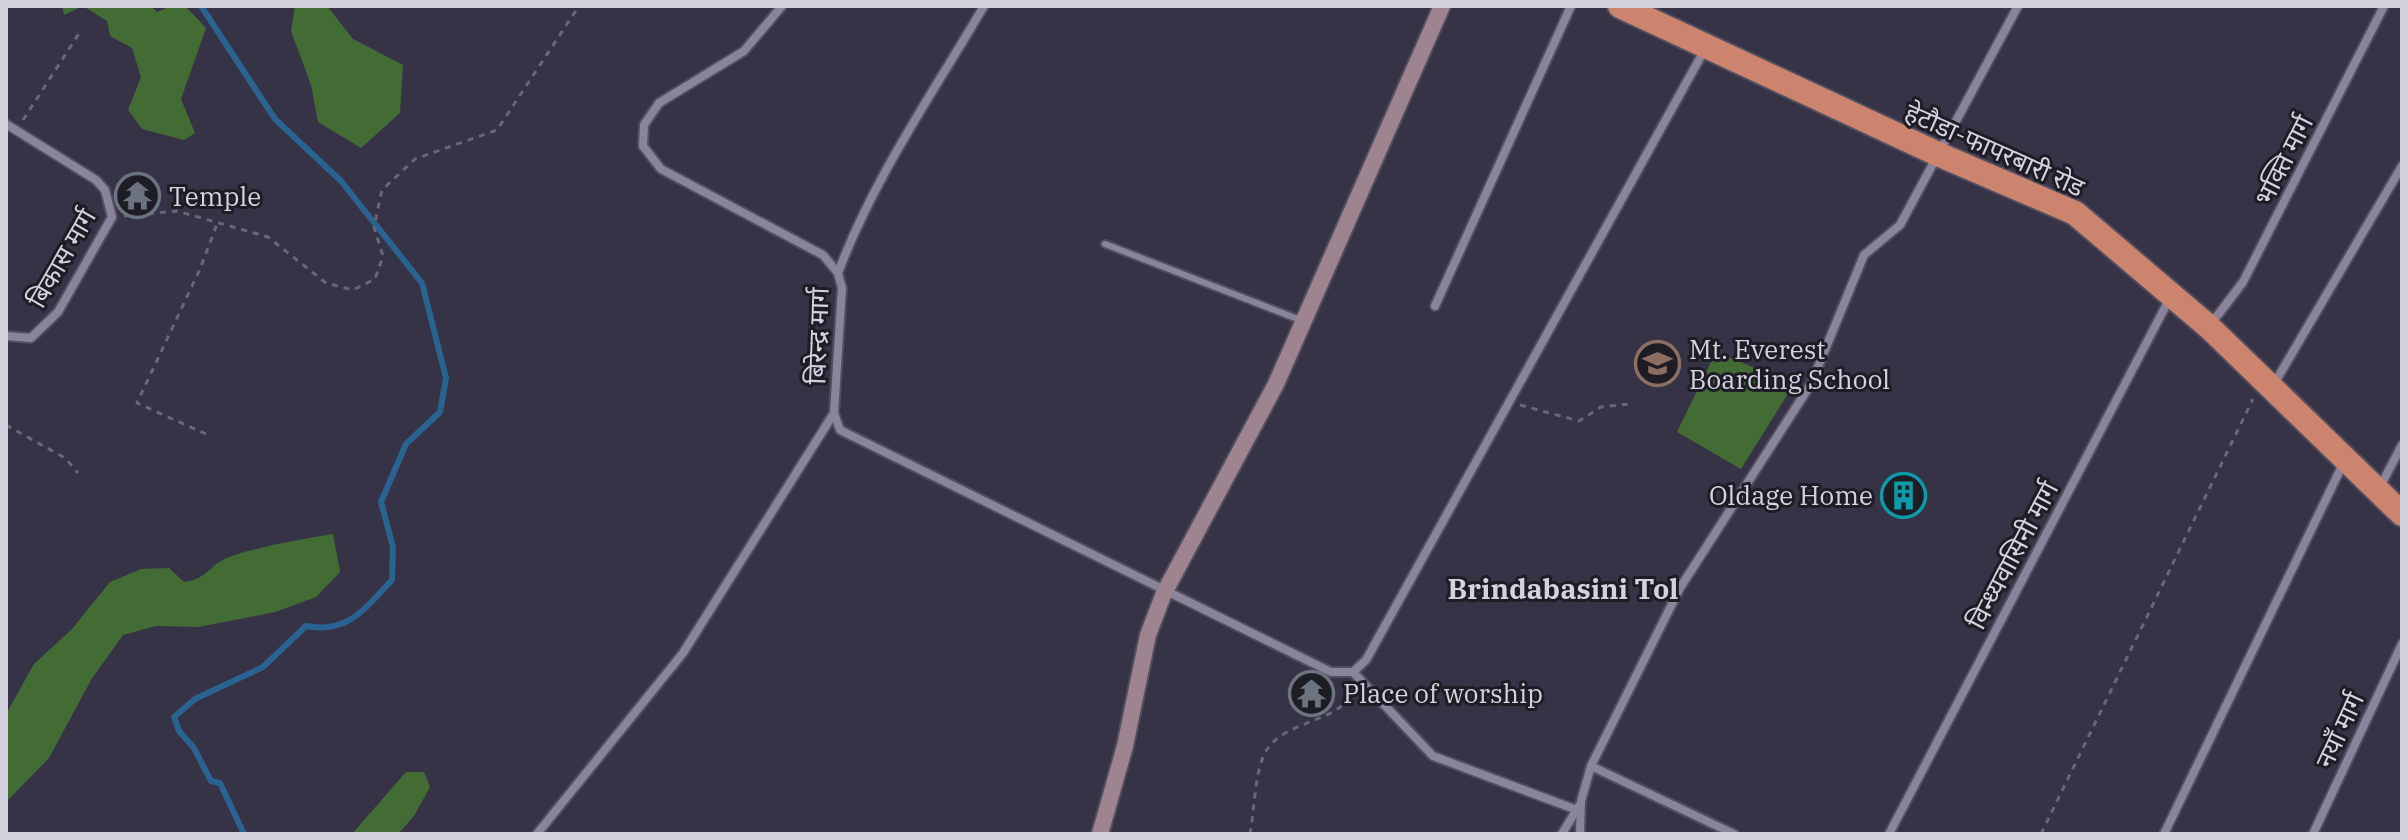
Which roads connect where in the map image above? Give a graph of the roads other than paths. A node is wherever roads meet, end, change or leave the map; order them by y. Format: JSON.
{"nodes":[{"id":1,"x":782,"y":6,"type":"edge"},
{"id":2,"x":984,"y":6,"type":"edge"},
{"id":3,"x":1442,"y":6,"type":"edge"},
{"id":4,"x":1571,"y":6,"type":"edge"},
{"id":5,"x":1620,"y":6,"type":"edge"},
{"id":6,"x":2018,"y":6,"type":"edge"},
{"id":7,"x":2384,"y":6,"type":"edge"},
{"id":8,"x":1706,"y":48,"type":"junction"},
{"id":9,"x":6,"y":124,"type":"edge"},
{"id":10,"x":1940,"y":155,"type":"junction"},
{"id":11,"x":2402,"y":166,"type":"edge"},
{"id":12,"x":1105,"y":244,"type":"dead end"},
{"id":13,"x":838,"y":273,"type":"junction"},
{"id":14,"x":2171,"y":295,"type":"junction"},
{"id":15,"x":1435,"y":306,"type":"dead end"},
{"id":16,"x":1303,"y":321,"type":"junction"},
{"id":17,"x":2209,"y":327,"type":"junction"},
{"id":18,"x":6,"y":336,"type":"edge"},
{"id":19,"x":2267,"y":384,"type":"junction"},
{"id":20,"x":834,"y":413,"type":"junction"},
{"id":21,"x":2402,"y":445,"type":"edge"},
{"id":22,"x":2345,"y":460,"type":"junction"},
{"id":23,"x":2377,"y":491,"type":"junction"},
{"id":24,"x":2402,"y":514,"type":"edge"},
{"id":25,"x":1164,"y":593,"type":"junction"},
{"id":26,"x":2402,"y":644,"type":"edge"},
{"id":27,"x":1353,"y":672,"type":"junction"},
{"id":28,"x":1591,"y":766,"type":"junction"},
{"id":29,"x":1579,"y":806,"type":"junction"},
{"id":30,"x":537,"y":834,"type":"edge"},
{"id":31,"x":1100,"y":834,"type":"edge"},
{"id":32,"x":1562,"y":834,"type":"edge"},
{"id":33,"x":1580,"y":834,"type":"edge"},
{"id":34,"x":1734,"y":834,"type":"edge"},
{"id":35,"x":1889,"y":834,"type":"edge"},
{"id":36,"x":2164,"y":834,"type":"edge"},
{"id":37,"x":2313,"y":834,"type":"edge"}],
"edges":[{"from":1,"to":13,"type":"street","name":"बिरेन्द्र मार्ग"},
{"from":2,"to":13,"type":"street"},
{"from":3,"to":16,"type":"main road"},
{"from":4,"to":15,"type":"street"},
{"from":5,"to":8,"type":"highway","name":"हेटौडा-फापरबारी रोड"},
{"from":6,"to":10,"type":"street"},
{"from":7,"to":17,"type":"street","name":"भक्ति मार्ग"},
{"from":8,"to":10,"type":"highway","name":"हेटौडा-फापरबारी रोड"},
{"from":8,"to":27,"type":"street"},
{"from":9,"to":18,"type":"street","name":"बिकास मार्ग"},
{"from":10,"to":14,"type":"highway","name":"हेटौडा-फापरबारी रोड"},
{"from":10,"to":28,"type":"street"},
{"from":11,"to":19,"type":"street"},
{"from":12,"to":16,"type":"lane"},
{"from":13,"to":20,"type":"street","name":"बिरेन्द्र मार्ग"},
{"from":14,"to":17,"type":"highway","name":"हेटौडा-फापरबारी रोड"},
{"from":14,"to":35,"type":"street","name":"विन्ध्यवासिनी मार्ग"},
{"from":16,"to":25,"type":"main road"},
{"from":17,"to":19,"type":"highway","name":"हेटौडा-फापरबारी रोड"},
{"from":19,"to":22,"type":"highway","name":"हेटौडा-फापरबारी रोड"},
{"from":20,"to":25,"type":"street","name":"बिरेन्द्र मार्ग"},
{"from":20,"to":30,"type":"street"},
{"from":21,"to":23,"type":"street"},
{"from":22,"to":23,"type":"highway","name":"हेटौडा-फापरबारी रोड"},
{"from":22,"to":36,"type":"street"},
{"from":23,"to":24,"type":"highway","name":"हेटौडा-फापरबारी रोड"},
{"from":25,"to":27,"type":"street","name":"बिरेन्द्र मार्ग"},
{"from":25,"to":31,"type":"main road"},
{"from":26,"to":37,"type":"street","name":"नयाँ मार्ग"},
{"from":27,"to":29,"type":"street"},
{"from":28,"to":29,"type":"street"},
{"from":28,"to":34,"type":"street"},
{"from":29,"to":32,"type":"street"},
{"from":29,"to":33,"type":"street"}]}
